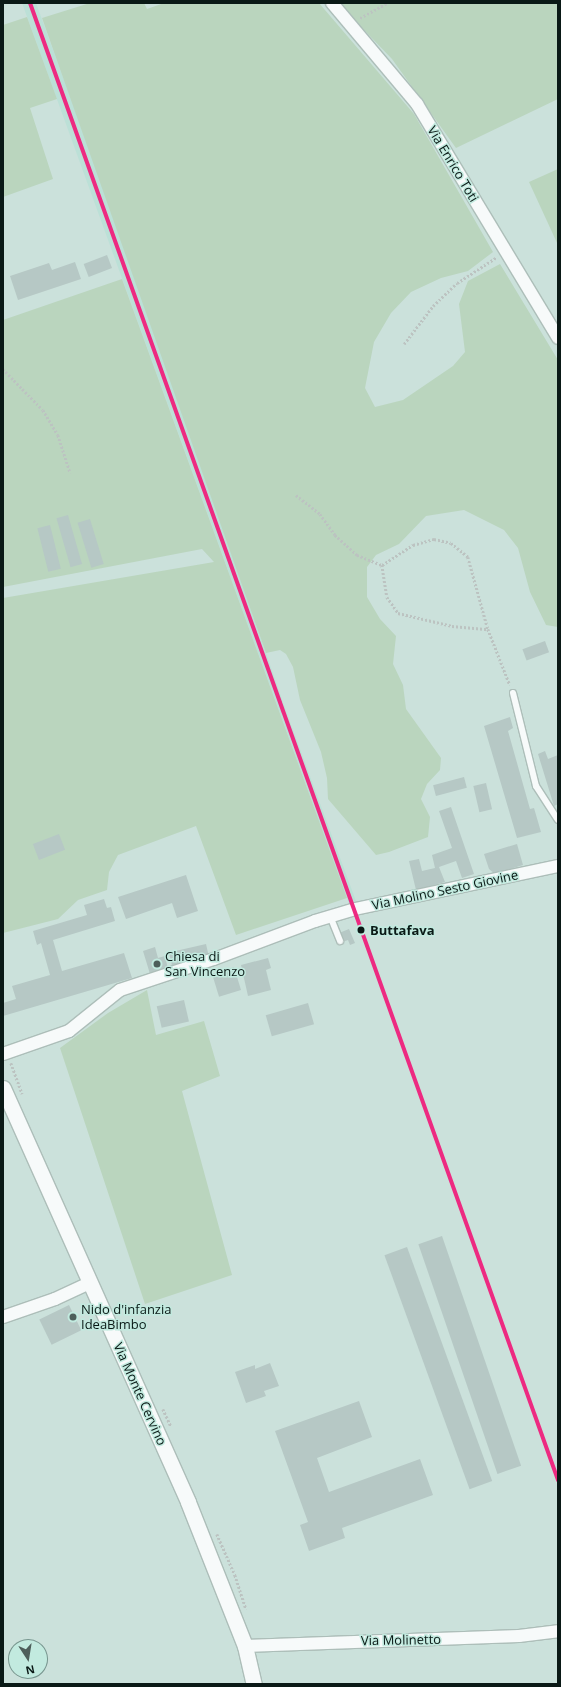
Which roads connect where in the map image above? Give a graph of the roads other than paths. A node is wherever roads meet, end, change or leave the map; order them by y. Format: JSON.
{"nodes":[{"id":1,"x":332,"y":3,"type":"edge"},
{"id":2,"x":558,"y":338,"type":"edge"},
{"id":3,"x":513,"y":693,"type":"road end"},
{"id":4,"x":558,"y":820,"type":"edge"},
{"id":5,"x":558,"y":866,"type":"edge"},
{"id":6,"x":330,"y":916,"type":"junction"},
{"id":7,"x":340,"y":941,"type":"dead end"},
{"id":8,"x":3,"y":1054,"type":"edge"},
{"id":9,"x":3,"y":1088,"type":"edge"},
{"id":10,"x":90,"y":1283,"type":"junction"},
{"id":11,"x":3,"y":1317,"type":"edge"},
{"id":12,"x":558,"y":1631,"type":"edge"},
{"id":13,"x":244,"y":1646,"type":"junction"},
{"id":14,"x":254,"y":1684,"type":"edge"}],
"edges":[{"from":1,"to":2,"type":"street","name":"Via Enrico Toti"},
{"from":3,"to":4,"type":"lane"},
{"from":5,"to":6,"type":"street","name":"Via Molino Sesto Giovine"},
{"from":6,"to":7,"type":"lane"},
{"from":6,"to":8,"type":"street","name":"Via Molino Sesto Giovine"},
{"from":9,"to":10,"type":"street","name":"Via Monte Cervino"},
{"from":10,"to":11,"type":"street"},
{"from":10,"to":13,"type":"street","name":"Via Monte Cervino"},
{"from":12,"to":13,"type":"street","name":"Via Molinetto"},
{"from":13,"to":14,"type":"street","name":"Via Monte Cervino"}]}
